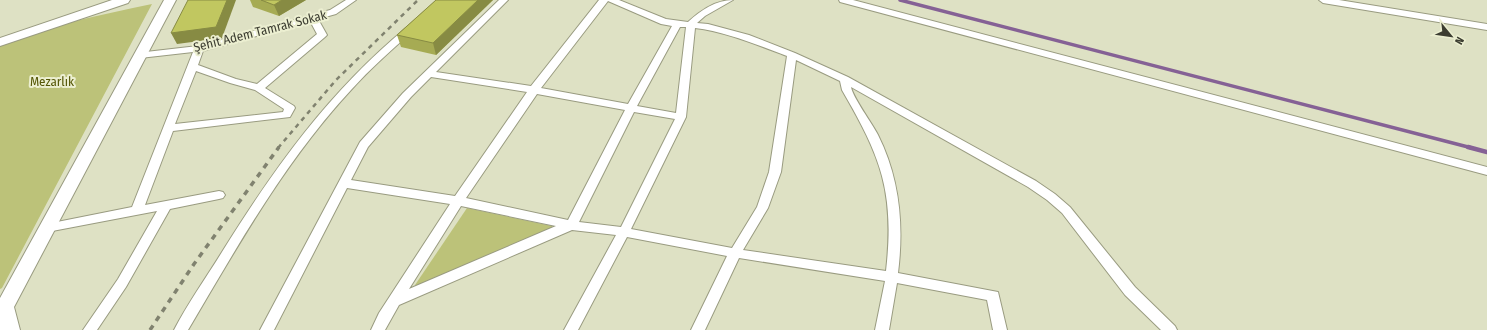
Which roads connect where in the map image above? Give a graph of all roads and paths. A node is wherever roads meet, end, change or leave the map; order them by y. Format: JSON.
{"nodes":[{"id":1,"x":102,"y":0,"type":"edge"},
{"id":2,"x":124,"y":0,"type":"edge"},
{"id":3,"x":170,"y":0,"type":"edge"},
{"id":4,"x":352,"y":0,"type":"edge"},
{"id":5,"x":504,"y":0,"type":"edge"},
{"id":6,"x":604,"y":0,"type":"edge"},
{"id":7,"x":611,"y":0,"type":"edge"},
{"id":8,"x":729,"y":0,"type":"edge"},
{"id":9,"x":843,"y":0,"type":"edge"},
{"id":10,"x":1323,"y":0,"type":"edge"},
{"id":11,"x":313,"y":18,"type":"junction"},
{"id":12,"x":416,"y":23,"type":"edge"},
{"id":13,"x":677,"y":24,"type":"junction"},
{"id":14,"x":691,"y":24,"type":"junction"},
{"id":15,"x":1487,"y":27,"type":"edge"},
{"id":16,"x":0,"y":35,"type":"edge"},
{"id":17,"x":0,"y":42,"type":"edge"},
{"id":18,"x":199,"y":49,"type":"junction"},
{"id":19,"x":140,"y":55,"type":"junction"},
{"id":20,"x":792,"y":55,"type":"junction"},
{"id":21,"x":192,"y":66,"type":"junction"},
{"id":22,"x":429,"y":74,"type":"junction"},
{"id":23,"x":845,"y":79,"type":"junction"},
{"id":24,"x":259,"y":88,"type":"junction"},
{"id":25,"x":534,"y":90,"type":"junction"},
{"id":26,"x":631,"y":108,"type":"junction"},
{"id":27,"x":681,"y":117,"type":"junction"},
{"id":28,"x":168,"y":128,"type":"junction"},
{"id":29,"x":1487,"y":171,"type":"edge"},
{"id":30,"x":344,"y":183,"type":"junction"},
{"id":31,"x":219,"y":195,"type":"dead end"},
{"id":32,"x":458,"y":201,"type":"junction"},
{"id":33,"x":166,"y":205,"type":"junction"},
{"id":34,"x":137,"y":210,"type":"junction"},
{"id":35,"x":571,"y":225,"type":"junction"},
{"id":36,"x":47,"y":228,"type":"junction"},
{"id":37,"x":624,"y":232,"type":"junction"},
{"id":38,"x":735,"y":253,"type":"junction"},
{"id":39,"x":892,"y":277,"type":"junction"},
{"id":40,"x":394,"y":301,"type":"junction"},
{"id":41,"x":10,"y":330,"type":"edge"},
{"id":42,"x":90,"y":330,"type":"edge"},
{"id":43,"x":181,"y":330,"type":"edge"},
{"id":44,"x":267,"y":330,"type":"edge"},
{"id":45,"x":378,"y":330,"type":"edge"},
{"id":46,"x":571,"y":330,"type":"edge"},
{"id":47,"x":698,"y":330,"type":"edge"},
{"id":48,"x":882,"y":330,"type":"edge"},
{"id":49,"x":1000,"y":330,"type":"edge"},
{"id":50,"x":1170,"y":330,"type":"edge"}],
"edges":[{"from":1,"to":16,"type":"street"},
{"from":2,"to":17,"type":"street"},
{"from":3,"to":19,"type":"street"},
{"from":4,"to":11,"type":"street","name":"Şehit Adem Tamrak Sokak"},
{"from":5,"to":22,"type":"street"},
{"from":6,"to":25,"type":"street"},
{"from":7,"to":13,"type":"street"},
{"from":8,"to":14,"type":"street"},
{"from":9,"to":29,"type":"street"},
{"from":10,"to":15,"type":"street"},
{"from":11,"to":18,"type":"street","name":"Şehit Adem Tamrak Sokak"},
{"from":11,"to":24,"type":"street"},
{"from":12,"to":43,"type":"street"},
{"from":13,"to":14,"type":"street"},
{"from":13,"to":26,"type":"street"},
{"from":14,"to":20,"type":"street"},
{"from":14,"to":27,"type":"street"},
{"from":18,"to":19,"type":"street","name":"Şehit Adem Tamrak Sokak"},
{"from":18,"to":21,"type":"street"},
{"from":19,"to":36,"type":"street"},
{"from":20,"to":23,"type":"street"},
{"from":20,"to":38,"type":"street"},
{"from":21,"to":24,"type":"street"},
{"from":21,"to":28,"type":"street"},
{"from":22,"to":25,"type":"street"},
{"from":22,"to":30,"type":"street"},
{"from":23,"to":39,"type":"street"},
{"from":23,"to":50,"type":"street"},
{"from":24,"to":28,"type":"street"},
{"from":25,"to":26,"type":"street"},
{"from":25,"to":32,"type":"street"},
{"from":26,"to":27,"type":"street"},
{"from":26,"to":35,"type":"street"},
{"from":27,"to":37,"type":"street"},
{"from":28,"to":34,"type":"street"},
{"from":30,"to":32,"type":"street"},
{"from":30,"to":44,"type":"street"},
{"from":31,"to":33,"type":"street"},
{"from":32,"to":35,"type":"street"},
{"from":32,"to":40,"type":"street"},
{"from":33,"to":34,"type":"street"},
{"from":33,"to":42,"type":"street"},
{"from":34,"to":36,"type":"street"},
{"from":35,"to":37,"type":"street"},
{"from":35,"to":40,"type":"street"},
{"from":36,"to":41,"type":"street"},
{"from":37,"to":38,"type":"street"},
{"from":37,"to":46,"type":"street"},
{"from":38,"to":39,"type":"street"},
{"from":38,"to":47,"type":"street"},
{"from":39,"to":48,"type":"street"},
{"from":39,"to":49,"type":"street"},
{"from":40,"to":45,"type":"street"}]}
